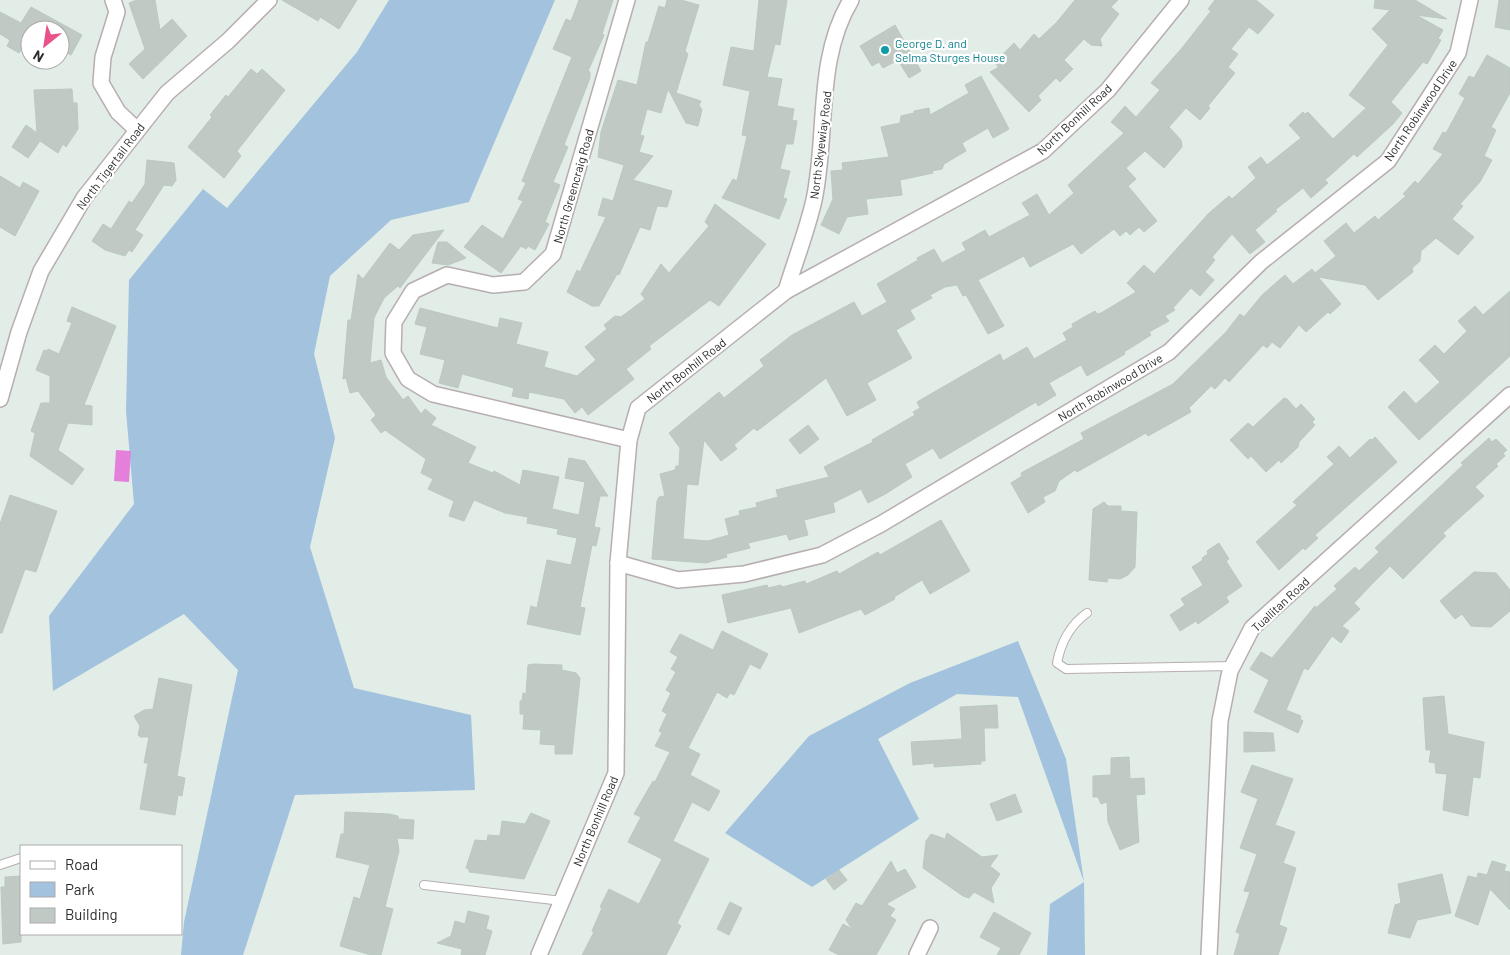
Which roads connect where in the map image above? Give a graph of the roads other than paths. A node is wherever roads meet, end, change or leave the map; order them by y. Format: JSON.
{"nodes":[{"id":1,"x":113,"y":0,"type":"edge"},
{"id":2,"x":269,"y":0,"type":"edge"},
{"id":3,"x":627,"y":0,"type":"edge"},
{"id":4,"x":851,"y":0,"type":"edge"},
{"id":5,"x":1181,"y":0,"type":"edge"},
{"id":6,"x":1470,"y":0,"type":"edge"},
{"id":7,"x":136,"y":130,"type":"junction"},
{"id":8,"x":786,"y":291,"type":"junction"},
{"id":9,"x":4,"y":373,"type":"edge"},
{"id":10,"x":1510,"y":395,"type":"edge"},
{"id":11,"x":0,"y":399,"type":"edge"},
{"id":12,"x":629,"y":440,"type":"junction"},
{"id":13,"x":618,"y":563,"type":"junction"},
{"id":14,"x":1087,"y":613,"type":"dead end"},
{"id":15,"x":1232,"y":666,"type":"junction"},
{"id":16,"x":20,"y":858,"type":"edge"},
{"id":17,"x":0,"y":865,"type":"edge"},
{"id":18,"x":424,"y":885,"type":"dead end"},
{"id":19,"x":562,"y":901,"type":"junction"},
{"id":20,"x":930,"y":928,"type":"dead end"},
{"id":21,"x":539,"y":955,"type":"edge"},
{"id":22,"x":917,"y":955,"type":"edge"},
{"id":23,"x":1209,"y":955,"type":"edge"}],
"edges":[{"from":1,"to":7,"type":"street"},
{"from":2,"to":7,"type":"street","name":"North Tigertail Road"},
{"from":3,"to":12,"type":"street","name":"North Greencraig Road"},
{"from":4,"to":8,"type":"street","name":"North Skyewiay Road"},
{"from":5,"to":8,"type":"street","name":"North Bonhill Road"},
{"from":6,"to":13,"type":"street","name":"North Robinwood Drive"},
{"from":7,"to":9,"type":"street","name":"North Tigertail Road"},
{"from":8,"to":12,"type":"street","name":"North Bonhill Road"},
{"from":9,"to":11,"type":"street","name":"North Tigertail Road"},
{"from":10,"to":15,"type":"street","name":"Tuallitan Road"},
{"from":12,"to":13,"type":"street","name":"North Bonhill Road"},
{"from":13,"to":19,"type":"street","name":"North Bonhill Road"},
{"from":14,"to":15,"type":"lane"},
{"from":15,"to":23,"type":"street","name":"Tuallitan Road"},
{"from":16,"to":17,"type":"lane"},
{"from":18,"to":19,"type":"lane"},
{"from":19,"to":21,"type":"street","name":"North Bonhill Road"},
{"from":20,"to":22,"type":"street"}]}
